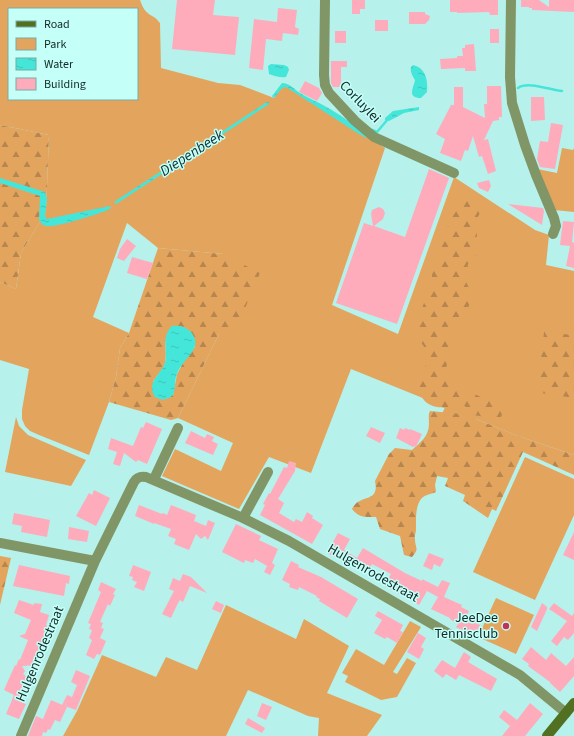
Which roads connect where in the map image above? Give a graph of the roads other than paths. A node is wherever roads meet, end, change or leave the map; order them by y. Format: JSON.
{"nodes":[{"id":1,"x":325,"y":0,"type":"edge"},
{"id":2,"x":511,"y":0,"type":"edge"},
{"id":3,"x":454,"y":173,"type":"dead end"},
{"id":4,"x":553,"y":234,"type":"dead end"},
{"id":5,"x":178,"y":428,"type":"dead end"},
{"id":6,"x":268,"y":472,"type":"dead end"},
{"id":7,"x":154,"y":479,"type":"junction"},
{"id":8,"x":243,"y":518,"type":"junction"},
{"id":9,"x":0,"y":543,"type":"edge"},
{"id":10,"x":95,"y":562,"type":"junction"},
{"id":11,"x":574,"y":703,"type":"edge"},
{"id":12,"x":566,"y":712,"type":"junction"},
{"id":13,"x":21,"y":736,"type":"edge"},
{"id":14,"x":547,"y":736,"type":"edge"}],
"edges":[{"from":1,"to":3,"type":"street","name":"Corluylei"},
{"from":2,"to":4,"type":"street"},
{"from":5,"to":7,"type":"street"},
{"from":6,"to":8,"type":"street"},
{"from":7,"to":8,"type":"street","name":"Hulgenrodestraat"},
{"from":7,"to":10,"type":"street","name":"Hulgenrodestraat"},
{"from":8,"to":12,"type":"street","name":"Hulgenrodestraat"},
{"from":9,"to":10,"type":"street"},
{"from":10,"to":13,"type":"street","name":"Hulgenrodestraat"},
{"from":11,"to":12,"type":"street"},
{"from":12,"to":14,"type":"street"}]}
